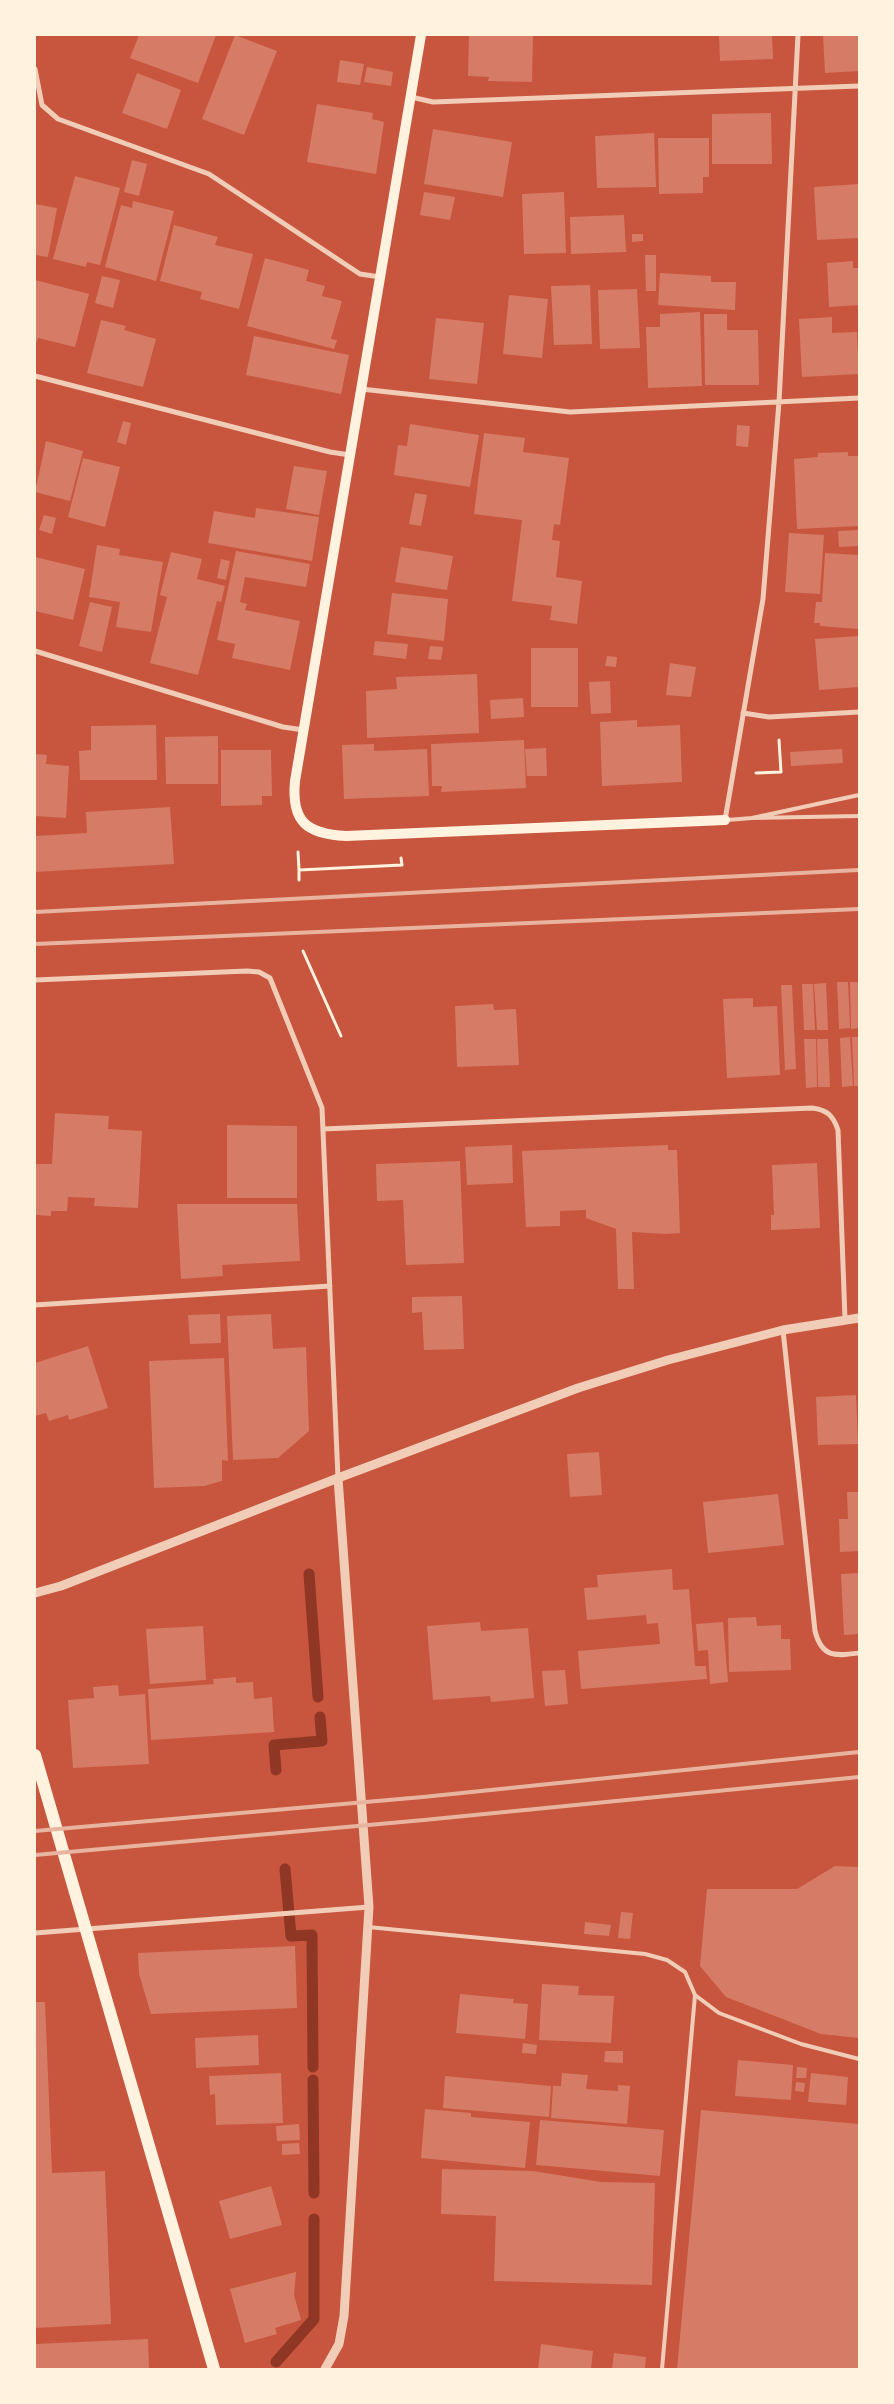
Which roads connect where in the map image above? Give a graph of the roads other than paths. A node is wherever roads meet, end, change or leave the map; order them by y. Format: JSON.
{"nodes":[{"id":1,"x":420,"y":35,"type":"edge"},
{"id":2,"x":798,"y":35,"type":"edge"},
{"id":3,"x":35,"y":70,"type":"edge"},
{"id":4,"x":859,"y":86,"type":"edge"},
{"id":5,"x":795,"y":88,"type":"junction"},
{"id":6,"x":410,"y":97,"type":"junction"},
{"id":7,"x":380,"y":277,"type":"junction"},
{"id":8,"x":35,"y":376,"type":"edge"},
{"id":9,"x":361,"y":389,"type":"junction"},
{"id":10,"x":859,"y":398,"type":"edge"},
{"id":11,"x":779,"y":402,"type":"junction"},
{"id":12,"x":350,"y":455,"type":"junction"},
{"id":13,"x":35,"y":651,"type":"edge"},
{"id":14,"x":859,"y":712,"type":"edge"},
{"id":15,"x":744,"y":713,"type":"junction"},
{"id":16,"x":304,"y":730,"type":"junction"},
{"id":17,"x":859,"y":795,"type":"edge"},
{"id":18,"x":859,"y":816,"type":"edge"},
{"id":19,"x":752,"y":818,"type":"junction"},
{"id":20,"x":725,"y":820,"type":"junction"},
{"id":21,"x":35,"y":980,"type":"edge"},
{"id":22,"x":323,"y":1128,"type":"junction"},
{"id":23,"x":330,"y":1286,"type":"junction"},
{"id":24,"x":35,"y":1305,"type":"edge"},
{"id":25,"x":859,"y":1318,"type":"edge"},
{"id":26,"x":845,"y":1319,"type":"junction"},
{"id":27,"x":783,"y":1330,"type":"junction"},
{"id":28,"x":338,"y":1478,"type":"junction"},
{"id":29,"x":35,"y":1594,"type":"edge"},
{"id":30,"x":859,"y":1653,"type":"edge"},
{"id":31,"x":35,"y":1755,"type":"edge"},
{"id":32,"x":369,"y":1908,"type":"junction"},
{"id":33,"x":368,"y":1927,"type":"junction"},
{"id":34,"x":86,"y":1928,"type":"junction"},
{"id":35,"x":35,"y":1933,"type":"edge"},
{"id":36,"x":695,"y":1995,"type":"junction"},
{"id":37,"x":859,"y":2059,"type":"edge"},
{"id":38,"x":214,"y":2369,"type":"edge"},
{"id":39,"x":325,"y":2369,"type":"edge"},
{"id":40,"x":662,"y":2369,"type":"edge"}],
"edges":[{"from":1,"to":6,"type":"main road"},
{"from":2,"to":5,"type":"street"},
{"from":3,"to":7,"type":"street"},
{"from":4,"to":5,"type":"street"},
{"from":5,"to":6,"type":"street"},
{"from":5,"to":11,"type":"street"},
{"from":6,"to":7,"type":"main road"},
{"from":7,"to":9,"type":"main road"},
{"from":8,"to":12,"type":"street"},
{"from":9,"to":11,"type":"street"},
{"from":9,"to":12,"type":"main road"},
{"from":10,"to":11,"type":"street"},
{"from":11,"to":15,"type":"street"},
{"from":12,"to":16,"type":"main road"},
{"from":13,"to":16,"type":"street"},
{"from":14,"to":15,"type":"street"},
{"from":15,"to":20,"type":"street"},
{"from":16,"to":20,"type":"main road"},
{"from":17,"to":19,"type":"lane"},
{"from":18,"to":19,"type":"lane"},
{"from":19,"to":20,"type":"lane"},
{"from":21,"to":22,"type":"street"},
{"from":22,"to":23,"type":"street"},
{"from":22,"to":26,"type":"street"},
{"from":23,"to":24,"type":"street"},
{"from":23,"to":28,"type":"street"},
{"from":25,"to":26,"type":"street"},
{"from":26,"to":27,"type":"street"},
{"from":27,"to":28,"type":"street"},
{"from":27,"to":30,"type":"street"},
{"from":28,"to":29,"type":"street"},
{"from":28,"to":32,"type":"street"},
{"from":31,"to":34,"type":"main road"},
{"from":32,"to":33,"type":"street"},
{"from":32,"to":34,"type":"street"},
{"from":33,"to":36,"type":"lane"},
{"from":33,"to":39,"type":"street"},
{"from":34,"to":35,"type":"street"},
{"from":34,"to":38,"type":"main road"},
{"from":36,"to":37,"type":"lane"},
{"from":36,"to":40,"type":"lane"}]}
